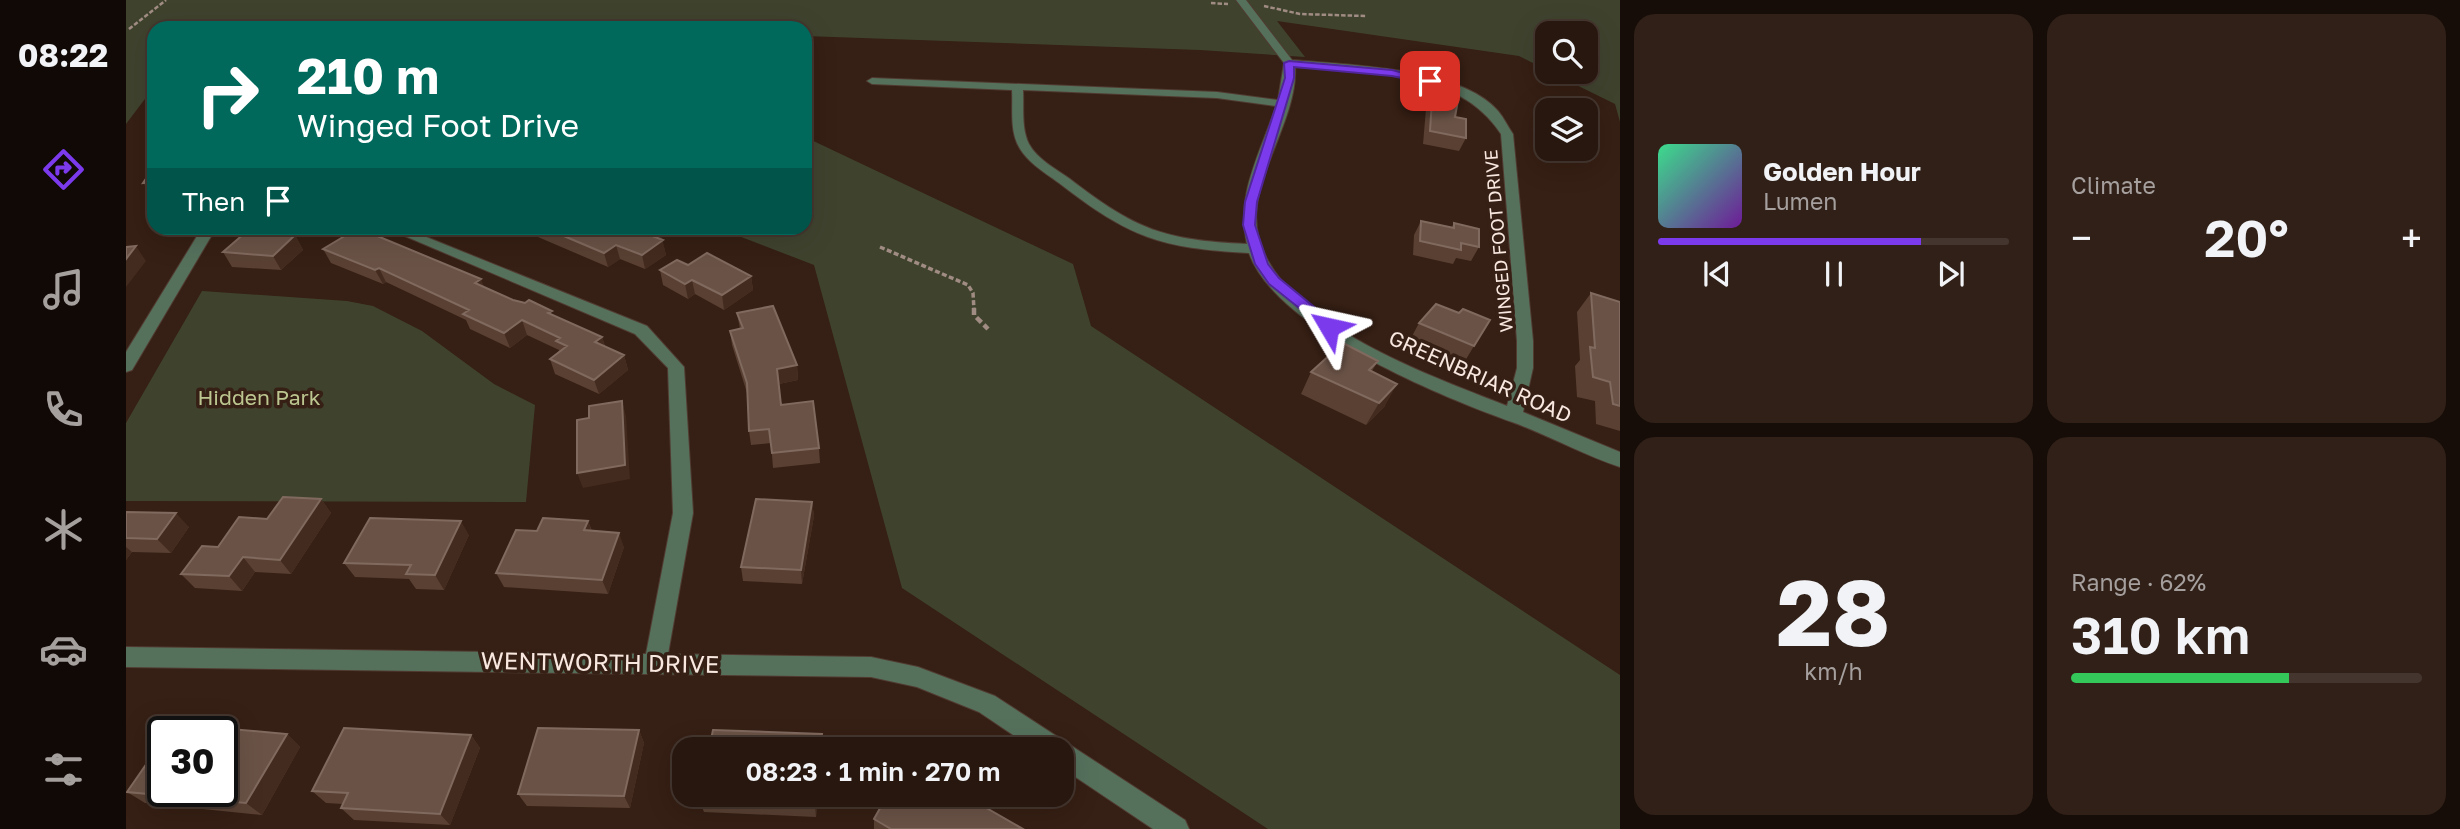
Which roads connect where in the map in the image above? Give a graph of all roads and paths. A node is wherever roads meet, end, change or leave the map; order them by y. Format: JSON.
{"nodes":[{"id":1,"x":166,"y":0,"type":"edge"},
{"id":2,"x":1211,"y":3,"type":"dead end"},
{"id":3,"x":1243,"y":3,"type":"edge"},
{"id":4,"x":1366,"y":16,"type":"dead end"},
{"id":5,"x":129,"y":29,"type":"dead end"},
{"id":6,"x":1289,"y":63,"type":"junction"},
{"id":7,"x":872,"y":81,"type":"dead end"},
{"id":8,"x":1017,"y":87,"type":"junction"},
{"id":9,"x":1283,"y":104,"type":"junction"},
{"id":10,"x":205,"y":235,"type":"edge"},
{"id":11,"x":410,"y":235,"type":"edge"},
{"id":12,"x":880,"y":247,"type":"dead end"},
{"id":13,"x":1255,"y":249,"type":"junction"},
{"id":14,"x":988,"y":329,"type":"dead end"},
{"id":15,"x":126,"y":366,"type":"edge"},
{"id":16,"x":1513,"y":416,"type":"junction"},
{"id":17,"x":1620,"y":460,"type":"edge"},
{"id":18,"x":126,"y":657,"type":"edge"},
{"id":19,"x":655,"y":664,"type":"junction"},
{"id":20,"x":1037,"y":737,"type":"edge"},
{"id":21,"x":1074,"y":762,"type":"edge"},
{"id":22,"x":1176,"y":829,"type":"edge"}],
"edges":[{"from":1,"to":5,"type":"path"},
{"from":2,"to":3,"type":"path"},
{"from":3,"to":4,"type":"path"},
{"from":3,"to":6,"type":"street"},
{"from":6,"to":9,"type":"street","name":"GREENBRIAR ROAD"},
{"from":6,"to":16,"type":"street","name":"WINGED FOOT DRIVE"},
{"from":7,"to":8,"type":"street"},
{"from":8,"to":9,"type":"street"},
{"from":8,"to":13,"type":"street"},
{"from":9,"to":13,"type":"street","name":"GREENBRIAR ROAD"},
{"from":10,"to":15,"type":"street"},
{"from":11,"to":19,"type":"street"},
{"from":12,"to":14,"type":"path"},
{"from":13,"to":16,"type":"street","name":"GREENBRIAR ROAD"},
{"from":16,"to":17,"type":"street","name":"GREENBRIAR ROAD"},
{"from":18,"to":19,"type":"street","name":"WENTWORTH DRIVE"},
{"from":19,"to":20,"type":"street","name":"WENTWORTH DRIVE"},
{"from":21,"to":22,"type":"street"}]}
